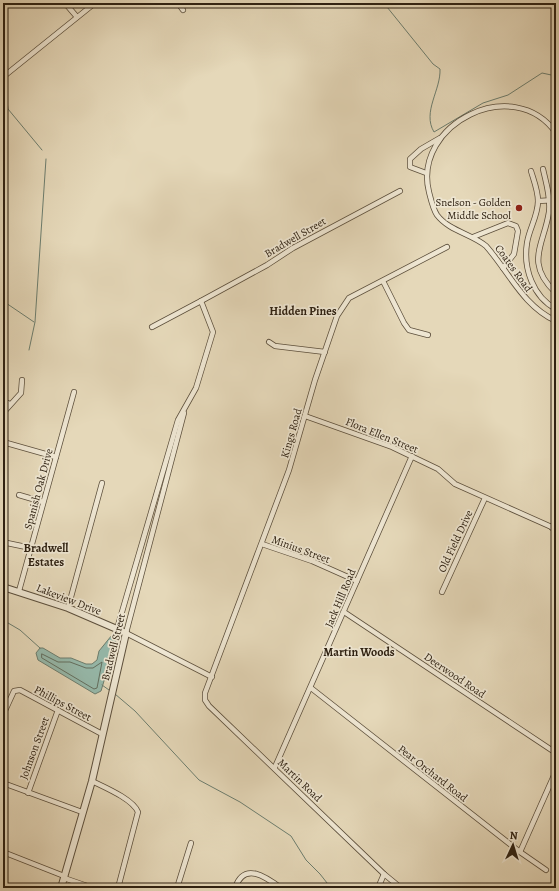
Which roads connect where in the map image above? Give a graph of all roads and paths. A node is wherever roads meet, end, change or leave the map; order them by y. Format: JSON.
{"nodes":[{"id":1,"x":65,"y":3,"type":"edge"},
{"id":2,"x":95,"y":3,"type":"edge"},
{"id":3,"x":178,"y":3,"type":"edge"},
{"id":4,"x":183,"y":10,"type":"dead end"},
{"id":5,"x":77,"y":17,"type":"junction"},
{"id":6,"x":4,"y":74,"type":"edge"},
{"id":7,"x":556,"y":133,"type":"edge"},
{"id":8,"x":440,"y":138,"type":"junction"},
{"id":9,"x":542,"y":169,"type":"dead end"},
{"id":10,"x":531,"y":171,"type":"dead end"},
{"id":11,"x":426,"y":173,"type":"junction"},
{"id":12,"x":400,"y":191,"type":"dead end"},
{"id":13,"x":550,"y":200,"type":"junction"},
{"id":14,"x":556,"y":200,"type":"edge"},
{"id":15,"x":538,"y":201,"type":"junction"},
{"id":16,"x":473,"y":237,"type":"junction"},
{"id":17,"x":447,"y":247,"type":"dead end"},
{"id":18,"x":504,"y":268,"type":"junction"},
{"id":19,"x":383,"y":281,"type":"junction"},
{"id":20,"x":556,"y":292,"type":"edge"},
{"id":21,"x":201,"y":301,"type":"junction"},
{"id":22,"x":556,"y":309,"type":"edge"},
{"id":23,"x":556,"y":321,"type":"edge"},
{"id":24,"x":152,"y":327,"type":"dead end"},
{"id":25,"x":428,"y":334,"type":"dead end"},
{"id":26,"x":269,"y":342,"type":"dead end"},
{"id":27,"x":325,"y":352,"type":"junction"},
{"id":28,"x":22,"y":380,"type":"dead end"},
{"id":29,"x":74,"y":392,"type":"dead end"},
{"id":30,"x":3,"y":401,"type":"edge"},
{"id":31,"x":10,"y":404,"type":"junction"},
{"id":32,"x":185,"y":412,"type":"junction"},
{"id":33,"x":3,"y":413,"type":"edge"},
{"id":34,"x":305,"y":416,"type":"junction"},
{"id":35,"x":3,"y":442,"type":"edge"},
{"id":36,"x":412,"y":456,"type":"junction"},
{"id":37,"x":56,"y":457,"type":"junction"},
{"id":38,"x":102,"y":483,"type":"dead end"},
{"id":39,"x":19,"y":495,"type":"dead end"},
{"id":40,"x":485,"y":498,"type":"junction"},
{"id":41,"x":43,"y":502,"type":"junction"},
{"id":42,"x":556,"y":519,"type":"edge"},
{"id":43,"x":554,"y":528,"type":"edge"},
{"id":44,"x":7,"y":543,"type":"dead end"},
{"id":45,"x":262,"y":544,"type":"junction"},
{"id":46,"x":31,"y":548,"type":"junction"},
{"id":47,"x":357,"y":580,"type":"junction"},
{"id":48,"x":3,"y":587,"type":"edge"},
{"id":49,"x":19,"y":591,"type":"junction"},
{"id":50,"x":442,"y":592,"type":"dead end"},
{"id":51,"x":68,"y":608,"type":"junction"},
{"id":52,"x":344,"y":612,"type":"junction"},
{"id":53,"x":117,"y":629,"type":"junction"},
{"id":54,"x":126,"y":633,"type":"junction"},
{"id":55,"x":212,"y":677,"type":"junction"},
{"id":56,"x":311,"y":688,"type":"junction"},
{"id":57,"x":58,"y":710,"type":"junction"},
{"id":58,"x":3,"y":715,"type":"edge"},
{"id":59,"x":102,"y":734,"type":"junction"},
{"id":60,"x":556,"y":753,"type":"edge"},
{"id":61,"x":275,"y":768,"type":"junction"},
{"id":62,"x":556,"y":771,"type":"edge"},
{"id":63,"x":92,"y":781,"type":"junction"},
{"id":64,"x":3,"y":783,"type":"edge"},
{"id":65,"x":28,"y":793,"type":"junction"},
{"id":66,"x":82,"y":812,"type":"junction"},
{"id":67,"x":191,"y":843,"type":"dead end"},
{"id":68,"x":3,"y":852,"type":"edge"},
{"id":69,"x":520,"y":852,"type":"junction"},
{"id":70,"x":546,"y":870,"type":"dead end"},
{"id":71,"x":384,"y":874,"type":"junction"},
{"id":72,"x":64,"y":877,"type":"junction"},
{"id":73,"x":61,"y":888,"type":"edge"},
{"id":74,"x":93,"y":888,"type":"edge"},
{"id":75,"x":118,"y":888,"type":"edge"},
{"id":76,"x":177,"y":888,"type":"edge"},
{"id":77,"x":235,"y":888,"type":"edge"},
{"id":78,"x":281,"y":888,"type":"edge"},
{"id":79,"x":378,"y":888,"type":"edge"},
{"id":80,"x":401,"y":888,"type":"edge"}],
"edges":[{"from":1,"to":5,"type":"street"},
{"from":2,"to":5,"type":"street"},
{"from":3,"to":4,"type":"street"},
{"from":5,"to":6,"type":"street"},
{"from":7,"to":8,"type":"street","name":"Coates Road"},
{"from":8,"to":11,"type":"street","name":"Coates Road"},
{"from":8,"to":11,"type":"street"},
{"from":9,"to":13,"type":"street"},
{"from":10,"to":15,"type":"street"},
{"from":11,"to":16,"type":"street","name":"Coates Road"},
{"from":12,"to":21,"type":"street","name":"Bradwell Street"},
{"from":13,"to":14,"type":"street"},
{"from":13,"to":15,"type":"street"},
{"from":13,"to":20,"type":"street"},
{"from":15,"to":22,"type":"street"},
{"from":16,"to":18,"type":"street","name":"Coates Road"},
{"from":16,"to":18,"type":"street"},
{"from":17,"to":19,"type":"street","name":"Kings Road"},
{"from":18,"to":23,"type":"street","name":"Coates Road"},
{"from":19,"to":25,"type":"street"},
{"from":19,"to":27,"type":"street","name":"Kings Road"},
{"from":21,"to":24,"type":"street","name":"Bradwell Street"},
{"from":21,"to":32,"type":"street","name":"Bradwell Street"},
{"from":26,"to":27,"type":"street"},
{"from":27,"to":34,"type":"street","name":"Kings Road"},
{"from":28,"to":31,"type":"street"},
{"from":29,"to":37,"type":"street","name":"Spanish Oak Drive"},
{"from":30,"to":31,"type":"street"},
{"from":31,"to":33,"type":"street"},
{"from":32,"to":53,"type":"street","name":"Bradwell Street"},
{"from":32,"to":54,"type":"street","name":"Bradwell Street"},
{"from":34,"to":36,"type":"street","name":"Flora Ellen Street"},
{"from":34,"to":45,"type":"street","name":"Kings Road"},
{"from":35,"to":37,"type":"street"},
{"from":36,"to":40,"type":"street","name":"Flora Ellen Street"},
{"from":36,"to":47,"type":"street","name":"Jack Hill Road"},
{"from":37,"to":41,"type":"street","name":"Spanish Oak Drive"},
{"from":38,"to":51,"type":"street"},
{"from":39,"to":41,"type":"street"},
{"from":40,"to":43,"type":"street","name":"Flora Ellen Street"},
{"from":40,"to":50,"type":"street","name":"Old Field Drive"},
{"from":41,"to":46,"type":"street","name":"Spanish Oak Drive"},
{"from":42,"to":43,"type":"street"},
{"from":44,"to":46,"type":"street"},
{"from":45,"to":47,"type":"street","name":"Minius Street"},
{"from":45,"to":55,"type":"street","name":"Kings Road"},
{"from":46,"to":49,"type":"street","name":"Spanish Oak Drive"},
{"from":47,"to":52,"type":"street","name":"Jack Hill Road"},
{"from":48,"to":49,"type":"street","name":"Lakeview Drive"},
{"from":49,"to":51,"type":"street","name":"Lakeview Drive"},
{"from":51,"to":53,"type":"street","name":"Lakeview Drive"},
{"from":52,"to":56,"type":"street","name":"Jack Hill Road"},
{"from":52,"to":60,"type":"street","name":"Deerwood Road"},
{"from":53,"to":54,"type":"street","name":"Lakeview Drive"},
{"from":54,"to":55,"type":"street","name":"Lakeview Drive"},
{"from":54,"to":59,"type":"street","name":"Bradwell Street"},
{"from":55,"to":61,"type":"street","name":"Martin Road"},
{"from":56,"to":61,"type":"street","name":"Jack Hill Road"},
{"from":56,"to":69,"type":"street","name":"Pear Orchard Road"},
{"from":57,"to":58,"type":"street","name":"Phillips Street"},
{"from":57,"to":59,"type":"street","name":"Phillips Street"},
{"from":57,"to":65,"type":"street","name":"Johnson Street"},
{"from":59,"to":63,"type":"street","name":"Bradwell Street"},
{"from":61,"to":71,"type":"street","name":"Martin Road"},
{"from":62,"to":69,"type":"street"},
{"from":63,"to":66,"type":"street","name":"Bradwell Street"},
{"from":63,"to":75,"type":"street"},
{"from":64,"to":65,"type":"street"},
{"from":65,"to":66,"type":"street"},
{"from":66,"to":72,"type":"street","name":"Bradwell Street"},
{"from":67,"to":76,"type":"street"},
{"from":68,"to":72,"type":"street"},
{"from":69,"to":70,"type":"street","name":"Pear Orchard Road"},
{"from":71,"to":79,"type":"street"},
{"from":71,"to":80,"type":"street","name":"Martin Road"},
{"from":72,"to":73,"type":"street","name":"Bradwell Street"},
{"from":72,"to":74,"type":"street"},
{"from":77,"to":78,"type":"street"}]}
